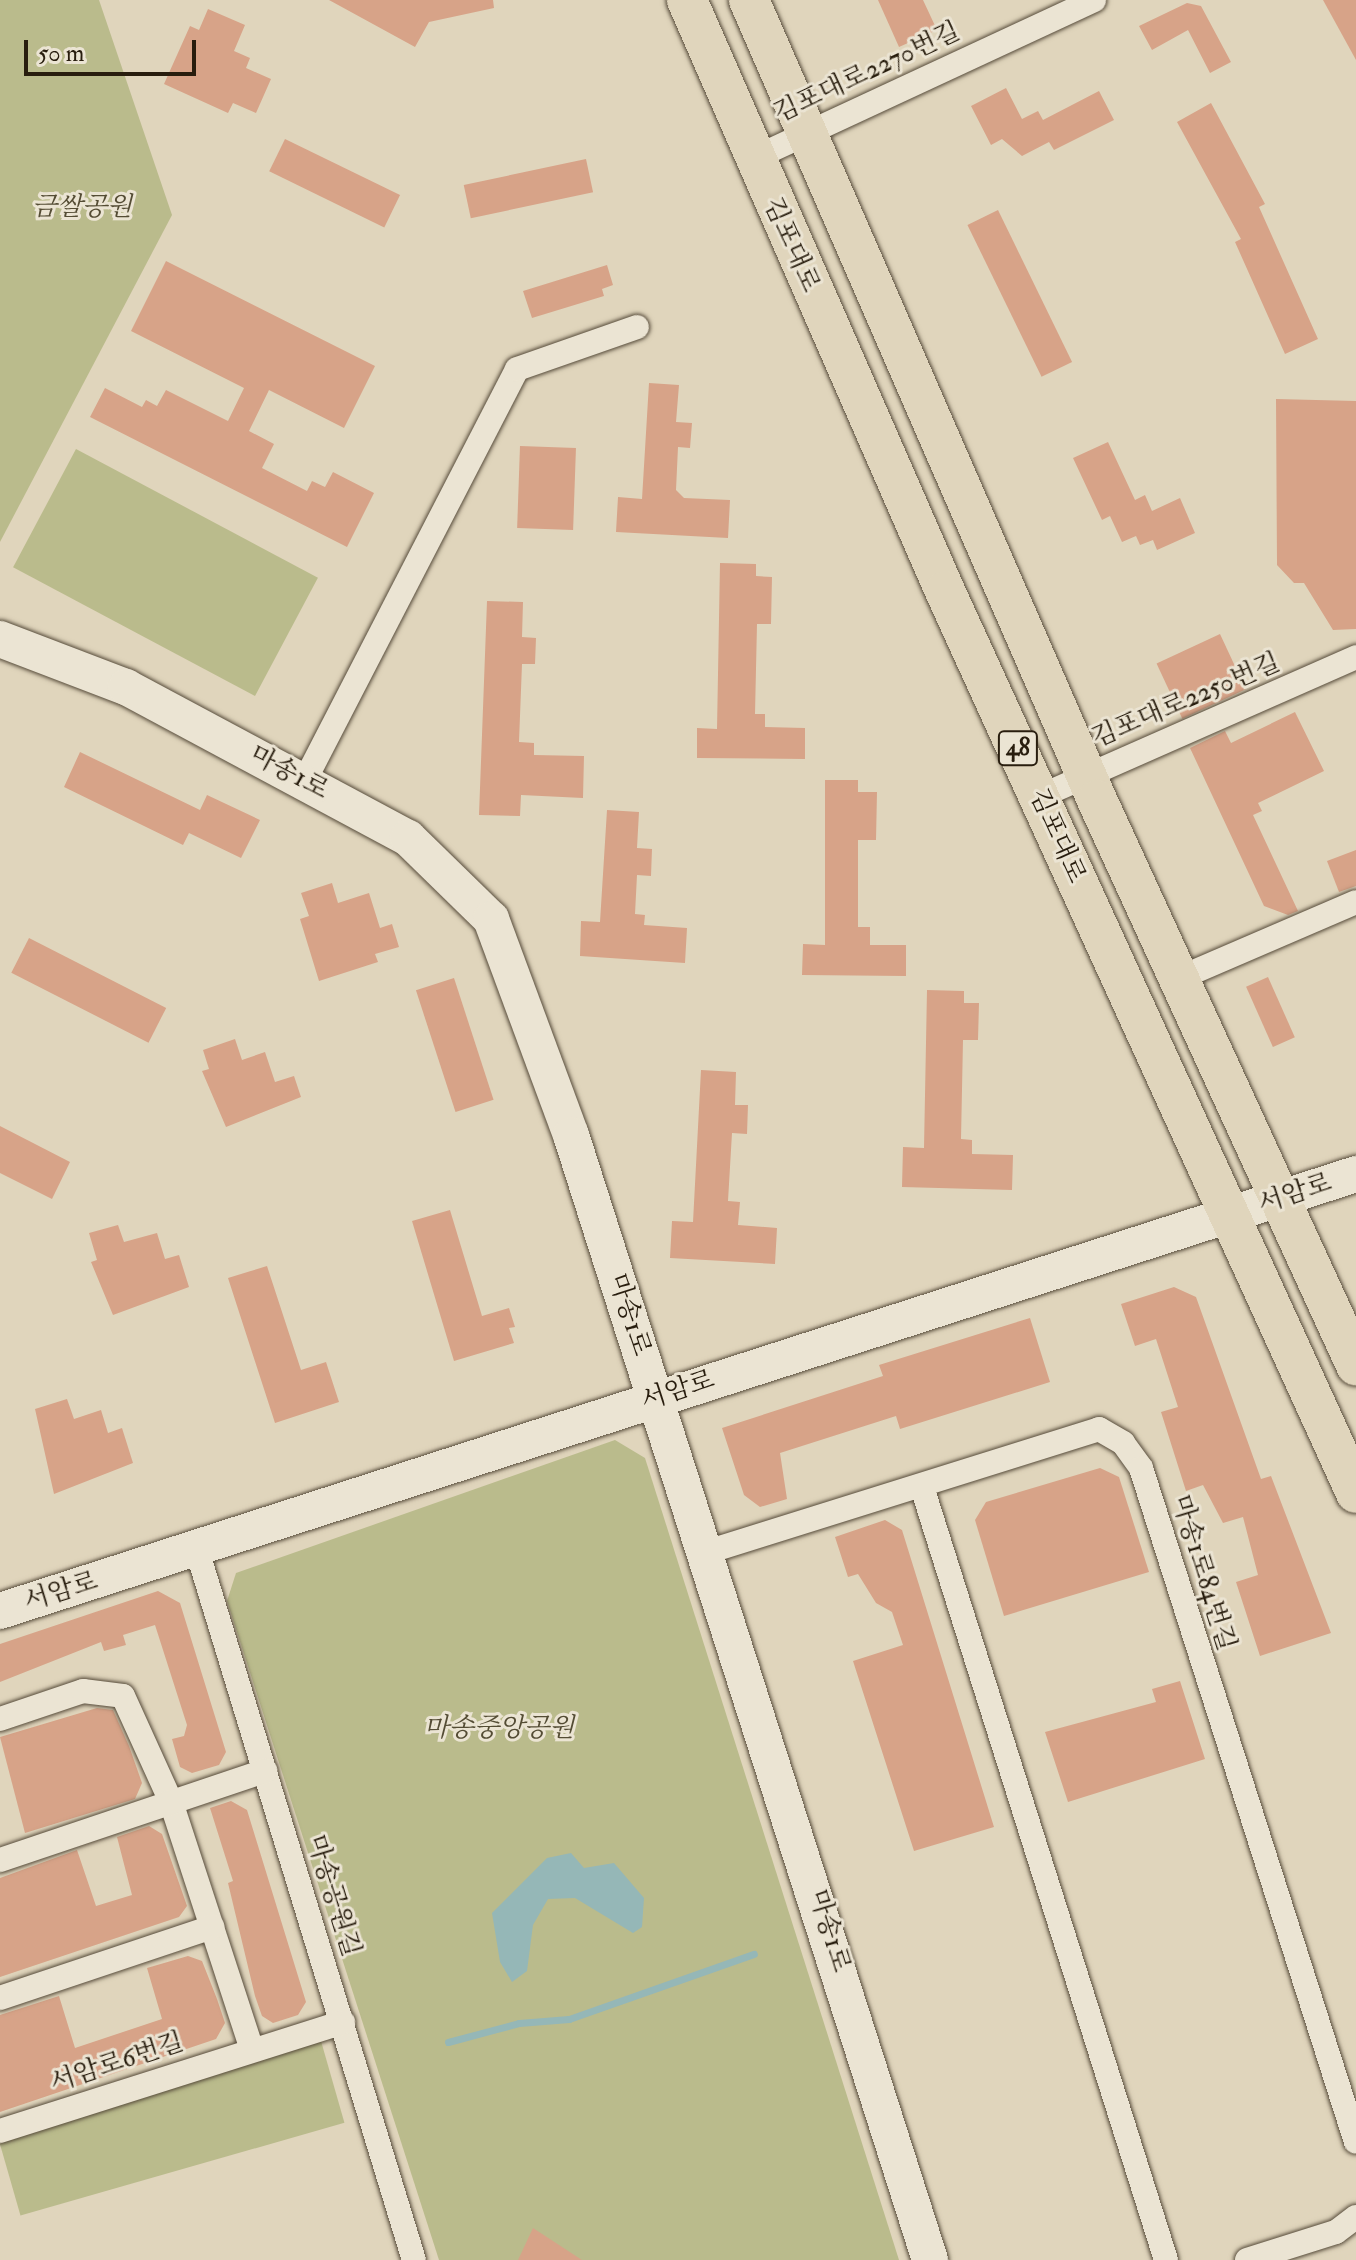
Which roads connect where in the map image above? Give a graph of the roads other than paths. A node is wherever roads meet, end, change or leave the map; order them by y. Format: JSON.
{"nodes":[{"id":1,"x":687,"y":0,"type":"edge"},
{"id":2,"x":749,"y":0,"type":"edge"},
{"id":3,"x":1094,"y":0,"type":"edge"},
{"id":4,"x":804,"y":133,"type":"junction"},
{"id":5,"x":752,"y":159,"type":"junction"},
{"id":6,"x":637,"y":327,"type":"dead end"},
{"id":7,"x":0,"y":639,"type":"edge"},
{"id":8,"x":1356,"y":657,"type":"edge"},
{"id":9,"x":1086,"y":775,"type":"junction"},
{"id":10,"x":305,"y":780,"type":"junction"},
{"id":11,"x":1039,"y":797,"type":"junction"},
{"id":12,"x":1356,"y":902,"type":"edge"},
{"id":13,"x":1182,"y":977,"type":"junction"},
{"id":14,"x":1356,"y":1174,"type":"edge"},
{"id":15,"x":1280,"y":1196,"type":"junction"},
{"id":16,"x":1230,"y":1216,"type":"junction"},
{"id":17,"x":1356,"y":1365,"type":"edge"},
{"id":18,"x":656,"y":1398,"type":"junction"},
{"id":19,"x":922,"y":1487,"type":"junction"},
{"id":20,"x":1356,"y":1493,"type":"edge"},
{"id":21,"x":197,"y":1550,"type":"junction"},
{"id":22,"x":707,"y":1552,"type":"junction"},
{"id":23,"x":0,"y":1611,"type":"edge"},
{"id":24,"x":0,"y":1719,"type":"edge"},
{"id":25,"x":265,"y":1771,"type":"junction"},
{"id":26,"x":171,"y":1802,"type":"junction"},
{"id":27,"x":0,"y":1860,"type":"edge"},
{"id":28,"x":212,"y":1927,"type":"junction"},
{"id":29,"x":0,"y":1998,"type":"edge"},
{"id":30,"x":343,"y":2022,"type":"junction"},
{"id":31,"x":252,"y":2050,"type":"junction"},
{"id":32,"x":0,"y":2131,"type":"edge"},
{"id":33,"x":1356,"y":2142,"type":"edge"},
{"id":34,"x":1356,"y":2217,"type":"edge"},
{"id":35,"x":414,"y":2260,"type":"edge"},
{"id":36,"x":930,"y":2260,"type":"edge"},
{"id":37,"x":1166,"y":2260,"type":"edge"},
{"id":38,"x":1247,"y":2260,"type":"edge"}],
"edges":[{"from":1,"to":5,"type":"main road","name":"김포대로","number":"48"},
{"from":2,"to":4,"type":"main road","name":"김포대로","number":"48"},
{"from":3,"to":4,"type":"street","name":"김포대로2270번길"},
{"from":4,"to":5,"type":"street","name":"김포대로2270번길"},
{"from":4,"to":9,"type":"main road","name":"김포대로","number":"48"},
{"from":5,"to":11,"type":"main road","name":"김포대로","number":"48"},
{"from":6,"to":10,"type":"street"},
{"from":7,"to":10,"type":"street","name":"마송1로"},
{"from":8,"to":9,"type":"street","name":"김포대로2250번길"},
{"from":9,"to":11,"type":"street","name":"김포대로2250번길"},
{"from":9,"to":13,"type":"main road","name":"김포대로","number":"48"},
{"from":10,"to":18,"type":"street","name":"마송1로"},
{"from":11,"to":16,"type":"main road","name":"김포대로","number":"48"},
{"from":12,"to":13,"type":"street"},
{"from":13,"to":15,"type":"main road","name":"김포대로","number":"48"},
{"from":14,"to":15,"type":"street","name":"서암로"},
{"from":15,"to":16,"type":"street","name":"서암로"},
{"from":15,"to":17,"type":"main road","name":"김포대로","number":"48"},
{"from":16,"to":18,"type":"street","name":"서암로"},
{"from":16,"to":20,"type":"main road","name":"김포대로","number":"48"},
{"from":18,"to":21,"type":"street","name":"서암로"},
{"from":18,"to":22,"type":"street","name":"마송1로"},
{"from":19,"to":22,"type":"street","name":"마송1로84번길"},
{"from":19,"to":33,"type":"street","name":"마송1로84번길"},
{"from":19,"to":37,"type":"street"},
{"from":21,"to":23,"type":"street","name":"서암로"},
{"from":21,"to":25,"type":"street","name":"마송공원길"},
{"from":22,"to":36,"type":"street","name":"마송1로"},
{"from":24,"to":26,"type":"street"},
{"from":25,"to":26,"type":"street"},
{"from":25,"to":30,"type":"street","name":"마송공원길"},
{"from":26,"to":27,"type":"street"},
{"from":26,"to":28,"type":"street"},
{"from":28,"to":29,"type":"street"},
{"from":28,"to":31,"type":"street"},
{"from":30,"to":31,"type":"street","name":"서암로6번길"},
{"from":30,"to":35,"type":"street","name":"마송공원길"},
{"from":31,"to":32,"type":"street","name":"서암로6번길"},
{"from":34,"to":38,"type":"street"}]}
